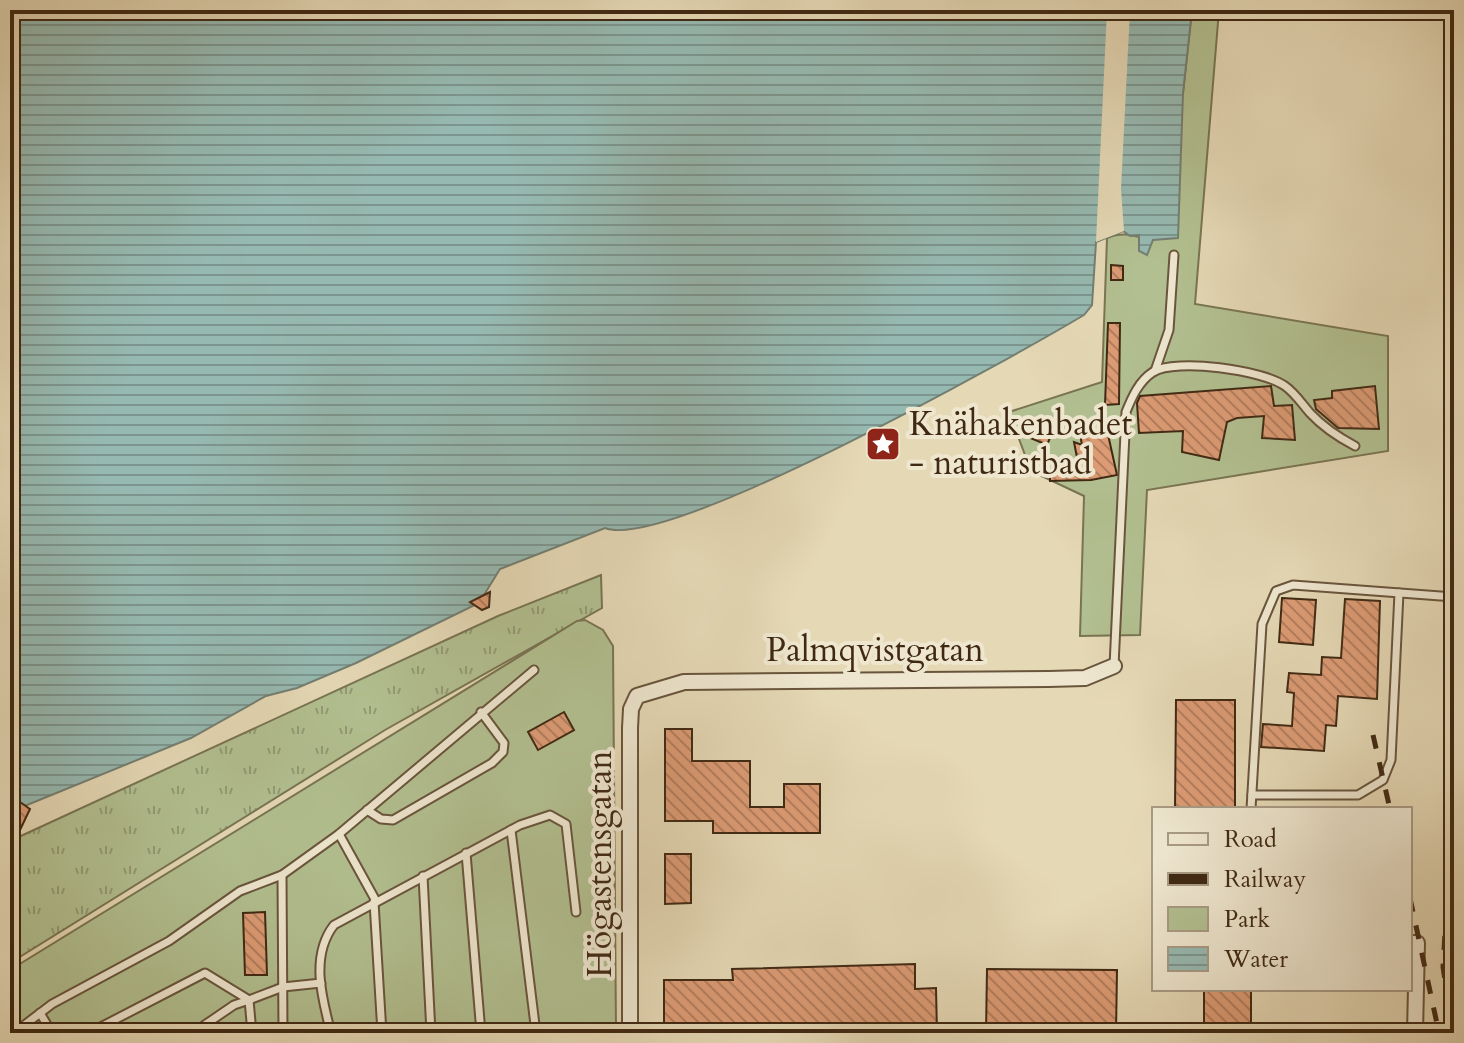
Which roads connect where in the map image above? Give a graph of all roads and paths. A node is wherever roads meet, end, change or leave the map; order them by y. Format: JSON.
{"nodes":[{"id":1,"x":1174,"y":255,"type":"dead end"},
{"id":2,"x":1155,"y":371,"type":"junction"},
{"id":3,"x":1355,"y":446,"type":"dead end"},
{"id":4,"x":1399,"y":593,"type":"junction"},
{"id":5,"x":1454,"y":597,"type":"edge"},
{"id":6,"x":1114,"y":666,"type":"joint"},
{"id":7,"x":534,"y":670,"type":"dead end"},
{"id":8,"x":637,"y":696,"type":"joint"},
{"id":9,"x":481,"y":712,"type":"junction"},
{"id":10,"x":1252,"y":795,"type":"junction"},
{"id":11,"x":1251,"y":807,"type":"edge"},
{"id":12,"x":367,"y":810,"type":"junction"},
{"id":13,"x":511,"y":830,"type":"junction"},
{"id":14,"x":339,"y":834,"type":"junction"},
{"id":15,"x":466,"y":853,"type":"junction"},
{"id":16,"x":282,"y":875,"type":"junction"},
{"id":17,"x":423,"y":876,"type":"junction"},
{"id":18,"x":375,"y":901,"type":"junction"},
{"id":19,"x":576,"y":912,"type":"dead end"},
{"id":20,"x":1412,"y":943,"type":"edge"},
{"id":21,"x":321,"y":983,"type":"junction"},
{"id":22,"x":283,"y":987,"type":"junction"},
{"id":23,"x":249,"y":1000,"type":"junction"},
{"id":24,"x":40,"y":1013,"type":"junction"},
{"id":25,"x":14,"y":1033,"type":"edge"},
{"id":26,"x":52,"y":1033,"type":"edge"},
{"id":27,"x":89,"y":1033,"type":"edge"},
{"id":28,"x":193,"y":1033,"type":"edge"},
{"id":29,"x":252,"y":1033,"type":"edge"},
{"id":30,"x":283,"y":1033,"type":"edge"},
{"id":31,"x":331,"y":1033,"type":"edge"},
{"id":32,"x":382,"y":1033,"type":"edge"},
{"id":33,"x":431,"y":1033,"type":"edge"},
{"id":34,"x":481,"y":1033,"type":"edge"},
{"id":35,"x":536,"y":1033,"type":"edge"},
{"id":36,"x":630,"y":1033,"type":"edge"},
{"id":37,"x":1415,"y":1033,"type":"edge"}],
"edges":[{"from":1,"to":2,"type":"lane"},
{"from":2,"to":3,"type":"lane"},
{"from":2,"to":6,"type":"lane"},
{"from":4,"to":5,"type":"lane"},
{"from":4,"to":10,"type":"lane"},
{"from":4,"to":10,"type":"lane"},
{"from":6,"to":8,"type":"street","name":"Palmqvistgatan"},
{"from":7,"to":9,"type":"lane"},
{"from":8,"to":36,"type":"street","name":"Högastensgatan"},
{"from":9,"to":12,"type":"lane"},
{"from":9,"to":12,"type":"lane"},
{"from":10,"to":11,"type":"lane"},
{"from":12,"to":14,"type":"lane"},
{"from":13,"to":15,"type":"lane"},
{"from":13,"to":19,"type":"lane"},
{"from":13,"to":35,"type":"lane"},
{"from":14,"to":16,"type":"lane"},
{"from":14,"to":18,"type":"lane"},
{"from":15,"to":17,"type":"lane"},
{"from":15,"to":34,"type":"lane"},
{"from":16,"to":22,"type":"lane"},
{"from":16,"to":24,"type":"lane"},
{"from":17,"to":18,"type":"lane"},
{"from":17,"to":33,"type":"lane"},
{"from":18,"to":21,"type":"lane"},
{"from":18,"to":32,"type":"lane"},
{"from":20,"to":37,"type":"street"},
{"from":21,"to":22,"type":"lane"},
{"from":21,"to":31,"type":"lane"},
{"from":22,"to":23,"type":"lane"},
{"from":22,"to":30,"type":"lane"},
{"from":23,"to":27,"type":"lane"},
{"from":23,"to":28,"type":"lane"},
{"from":23,"to":29,"type":"lane"},
{"from":24,"to":25,"type":"lane"},
{"from":24,"to":26,"type":"lane"}]}
